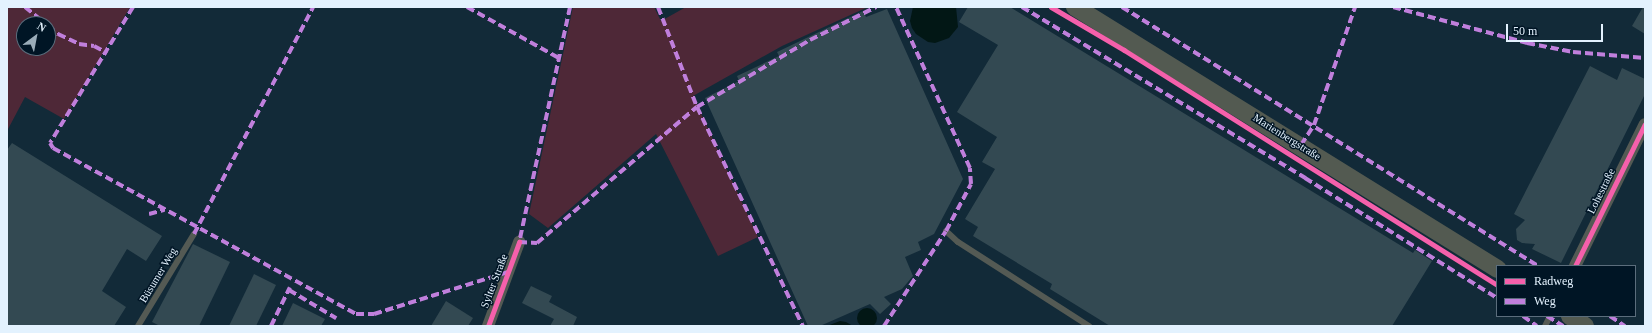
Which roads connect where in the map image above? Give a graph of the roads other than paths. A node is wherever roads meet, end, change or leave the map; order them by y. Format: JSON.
{"nodes":[{"id":1,"x":1075,"y":7,"type":"edge"},
{"id":2,"x":1645,"y":124,"type":"edge"},
{"id":3,"x":946,"y":232,"type":"dead end"},
{"id":4,"x":194,"y":234,"type":"dead end"},
{"id":5,"x":519,"y":242,"type":"dead end"},
{"id":6,"x":1575,"y":265,"type":"edge"},
{"id":7,"x":1496,"y":268,"type":"edge"},
{"id":8,"x":1550,"y":317,"type":"edge"},
{"id":9,"x":1572,"y":317,"type":"edge"},
{"id":10,"x":492,"y":324,"type":"edge"},
{"id":11,"x":138,"y":326,"type":"edge"},
{"id":12,"x":1089,"y":326,"type":"edge"},
{"id":13,"x":1545,"y":326,"type":"edge"},
{"id":14,"x":1585,"y":326,"type":"edge"}],
"edges":[{"from":1,"to":7,"type":"main road","name":"Marienbergstraße"},
{"from":2,"to":6,"type":"street","name":"Lohestraße"},
{"from":3,"to":12,"type":"lane"},
{"from":4,"to":11,"type":"lane","name":"Büsumer Weg"},
{"from":5,"to":10,"type":"street","name":"Sylter Straße"},
{"from":8,"to":13,"type":"lane"},
{"from":9,"to":14,"type":"main road"}]}
